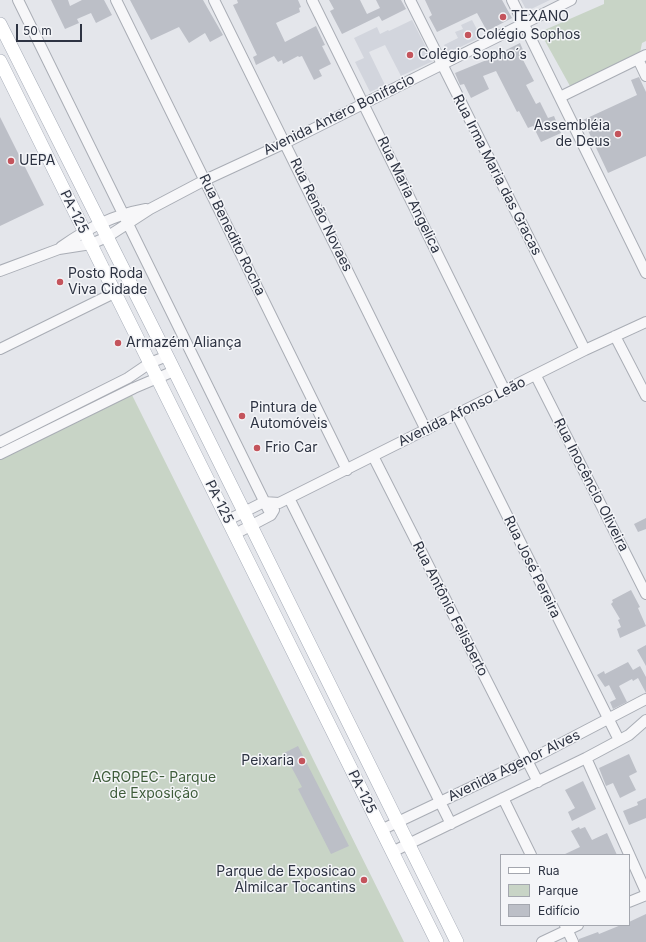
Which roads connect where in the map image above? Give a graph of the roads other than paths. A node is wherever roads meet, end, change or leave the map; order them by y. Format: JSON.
{"nodes":[{"id":1,"x":18,"y":0,"type":"edge"},
{"id":2,"x":116,"y":0,"type":"edge"},
{"id":3,"x":214,"y":0,"type":"edge"},
{"id":4,"x":312,"y":0,"type":"edge"},
{"id":5,"x":410,"y":0,"type":"edge"},
{"id":6,"x":512,"y":0,"type":"edge"},
{"id":7,"x":571,"y":0,"type":"edge"},
{"id":8,"x":523,"y":23,"type":"junction"},
{"id":9,"x":0,"y":24,"type":"edge"},
{"id":10,"x":642,"y":57,"type":"edge"},
{"id":11,"x":442,"y":64,"type":"junction"},
{"id":12,"x":1,"y":65,"type":"edge"},
{"id":13,"x":646,"y":76,"type":"edge"},
{"id":14,"x":560,"y":97,"type":"junction"},
{"id":15,"x":363,"y":103,"type":"junction"},
{"id":16,"x":285,"y":143,"type":"junction"},
{"id":17,"x":205,"y":180,"type":"junction"},
{"id":18,"x":150,"y":209,"type":"junction"},
{"id":19,"x":124,"y":213,"type":"junction"},
{"id":20,"x":100,"y":224,"type":"junction"},
{"id":21,"x":129,"y":224,"type":"junction"},
{"id":22,"x":84,"y":231,"type":"junction"},
{"id":23,"x":108,"y":237,"type":"junction"},
{"id":24,"x":91,"y":244,"type":"junction"},
{"id":25,"x":59,"y":249,"type":"junction"},
{"id":26,"x":0,"y":271,"type":"edge"},
{"id":27,"x":646,"y":273,"type":"edge"},
{"id":28,"x":116,"y":292,"type":"junction"},
{"id":29,"x":646,"y":322,"type":"edge"},
{"id":30,"x":615,"y":336,"type":"junction"},
{"id":31,"x":0,"y":349,"type":"edge"},
{"id":32,"x":585,"y":350,"type":"junction"},
{"id":33,"x":167,"y":356,"type":"junction"},
{"id":34,"x":150,"y":363,"type":"junction"},
{"id":35,"x":174,"y":371,"type":"junction"},
{"id":36,"x":536,"y":376,"type":"junction"},
{"id":37,"x":158,"y":378,"type":"junction"},
{"id":38,"x":505,"y":391,"type":"junction"},
{"id":39,"x":646,"y":396,"type":"edge"},
{"id":40,"x":457,"y":415,"type":"junction"},
{"id":41,"x":426,"y":430,"type":"junction"},
{"id":42,"x":0,"y":442,"type":"edge"},
{"id":43,"x":0,"y":454,"type":"edge"},
{"id":44,"x":373,"y":456,"type":"junction"},
{"id":45,"x":347,"y":470,"type":"junction"},
{"id":46,"x":289,"y":498,"type":"junction"},
{"id":47,"x":264,"y":502,"type":"junction"},
{"id":48,"x":279,"y":503,"type":"junction"},
{"id":49,"x":244,"y":512,"type":"junction"},
{"id":50,"x":271,"y":515,"type":"junction"},
{"id":51,"x":228,"y":520,"type":"junction"},
{"id":52,"x":251,"y":526,"type":"junction"},
{"id":53,"x":235,"y":534,"type":"junction"},
{"id":54,"x":283,"y":592,"type":"junction"},
{"id":55,"x":646,"y":594,"type":"edge"},
{"id":56,"x":268,"y":599,"type":"junction"},
{"id":57,"x":326,"y":676,"type":"junction"},
{"id":58,"x":311,"y":684,"type":"junction"},
{"id":59,"x":646,"y":699,"type":"edge"},
{"id":60,"x":608,"y":720,"type":"junction"},
{"id":61,"x":646,"y":720,"type":"edge"},
{"id":62,"x":619,"y":740,"type":"junction"},
{"id":63,"x":586,"y":758,"type":"junction"},
{"id":64,"x":526,"y":761,"type":"junction"},
{"id":65,"x":538,"y":782,"type":"junction"},
{"id":66,"x":503,"y":798,"type":"junction"},
{"id":67,"x":440,"y":803,"type":"junction"},
{"id":68,"x":398,"y":822,"type":"junction"},
{"id":69,"x":451,"y":824,"type":"junction"},
{"id":70,"x":381,"y":830,"type":"junction"},
{"id":71,"x":408,"y":844,"type":"junction"},
{"id":72,"x":392,"y":852,"type":"junction"},
{"id":73,"x":531,"y":854,"type":"edge"},
{"id":74,"x":628,"y":854,"type":"edge"},
{"id":75,"x":630,"y":858,"type":"edge"},
{"id":76,"x":646,"y":894,"type":"edge"},
{"id":77,"x":630,"y":902,"type":"edge"},
{"id":78,"x":566,"y":928,"type":"edge"},
{"id":79,"x":437,"y":942,"type":"edge"},
{"id":80,"x":457,"y":942,"type":"edge"},
{"id":81,"x":542,"y":942,"type":"edge"},
{"id":82,"x":573,"y":942,"type":"edge"}],
"edges":[{"from":1,"to":19,"type":"street"},
{"from":2,"to":17,"type":"street","name":"Rua Benedito Rocha"},
{"from":3,"to":16,"type":"street","name":"Rua Renão Novaes"},
{"from":4,"to":15,"type":"street","name":"Rua Maria Angelica"},
{"from":5,"to":11,"type":"street","name":"Rua Irma Maria das Gracas"},
{"from":6,"to":8,"type":"street"},
{"from":7,"to":8,"type":"street","name":"Avenida Antero Bonifacio"},
{"from":8,"to":11,"type":"street","name":"Avenida Antero Bonifacio"},
{"from":8,"to":14,"type":"street"},
{"from":9,"to":20,"type":"main road","number":"PA-125"},
{"from":10,"to":13,"type":"street"},
{"from":10,"to":14,"type":"street"},
{"from":11,"to":15,"type":"street","name":"Avenida Antero Bonifacio"},
{"from":11,"to":32,"type":"street","name":"Rua Irma Maria das Gracas"},
{"from":12,"to":22,"type":"main road","name":"PA-125","number":"PA-125"},
{"from":14,"to":27,"type":"street"},
{"from":15,"to":16,"type":"street","name":"Avenida Antero Bonifacio"},
{"from":15,"to":38,"type":"street","name":"Rua Maria Angelica"},
{"from":16,"to":17,"type":"street","name":"Avenida Antero Bonifacio"},
{"from":16,"to":41,"type":"street","name":"Rua Renão Novaes"},
{"from":17,"to":18,"type":"street","name":"Avenida Antero Bonifacio"},
{"from":17,"to":45,"type":"street","name":"Rua Benedito Rocha"},
{"from":18,"to":19,"type":"street","name":"Avenida Antero Bonifacio"},
{"from":18,"to":21,"type":"street","name":"Avenida Antero Bonifacio"},
{"from":19,"to":20,"type":"street","name":"Avenida Antero Bonifacio"},
{"from":19,"to":21,"type":"street"},
{"from":20,"to":22,"type":"street","name":"Avenida Antero Bonifacio"},
{"from":20,"to":23,"type":"main road","number":"PA-125"},
{"from":21,"to":23,"type":"street","name":"Avenida Antero Bonifacio"},
{"from":21,"to":47,"type":"street"},
{"from":22,"to":24,"type":"main road","name":"PA-125","number":"PA-125"},
{"from":22,"to":25,"type":"street","name":"Avenida Antero Bonifacio"},
{"from":23,"to":24,"type":"street","name":"Avenida Antero Bonifacio"},
{"from":23,"to":33,"type":"main road","number":"PA-125"},
{"from":24,"to":25,"type":"street","name":"Avenida Antero Bonifacio"},
{"from":24,"to":28,"type":"main road","name":"PA-125","number":"PA-125"},
{"from":25,"to":26,"type":"street"},
{"from":28,"to":31,"type":"street"},
{"from":28,"to":34,"type":"main road","name":"PA-125","number":"PA-125"},
{"from":29,"to":30,"type":"street","name":"Avenida Afonso Leão"},
{"from":30,"to":32,"type":"street","name":"Avenida Afonso Leão"},
{"from":30,"to":39,"type":"street"},
{"from":32,"to":36,"type":"street","name":"Avenida Afonso Leão"},
{"from":33,"to":34,"type":"street"},
{"from":33,"to":35,"type":"main road","number":"PA-125"},
{"from":34,"to":37,"type":"main road","name":"PA-125","number":"PA-125"},
{"from":34,"to":42,"type":"street"},
{"from":35,"to":37,"type":"street"},
{"from":35,"to":49,"type":"main road","number":"PA-125"},
{"from":36,"to":38,"type":"street","name":"Avenida Afonso Leão"},
{"from":36,"to":55,"type":"street","name":"Rua Inocêncio Oliveira"},
{"from":37,"to":43,"type":"street"},
{"from":37,"to":51,"type":"main road","name":"PA-125","number":"PA-125"},
{"from":38,"to":40,"type":"street","name":"Avenida Afonso Leão"},
{"from":40,"to":41,"type":"street","name":"Avenida Afonso Leão"},
{"from":40,"to":60,"type":"street","name":"Rua José Pereira"},
{"from":41,"to":44,"type":"street","name":"Avenida Afonso Leão"},
{"from":44,"to":45,"type":"street","name":"Avenida Afonso Leão"},
{"from":44,"to":64,"type":"street","name":"Rua Antônio Felisberto"},
{"from":45,"to":46,"type":"street","name":"Avenida Afonso Leão"},
{"from":46,"to":48,"type":"street","name":"Avenida Afonso Leão"},
{"from":46,"to":67,"type":"street"},
{"from":47,"to":48,"type":"street"},
{"from":47,"to":49,"type":"street"},
{"from":47,"to":50,"type":"street"},
{"from":48,"to":50,"type":"street","name":"Avenida Afonso Leão"},
{"from":49,"to":51,"type":"street"},
{"from":49,"to":52,"type":"main road","number":"PA-125"},
{"from":50,"to":52,"type":"street","name":"Avenida Afonso Leão"},
{"from":51,"to":53,"type":"main road","name":"PA-125","number":"PA-125"},
{"from":52,"to":53,"type":"street","name":"Avenida Afonso Leão"},
{"from":52,"to":54,"type":"main road","number":"PA-125"},
{"from":53,"to":56,"type":"main road","name":"PA-125","number":"PA-125"},
{"from":54,"to":56,"type":"main road"},
{"from":54,"to":57,"type":"main road","number":"PA-125"},
{"from":56,"to":58,"type":"main road","name":"PA-125","number":"PA-125"},
{"from":57,"to":58,"type":"main road"},
{"from":57,"to":68,"type":"main road","number":"PA-125"},
{"from":58,"to":70,"type":"main road","name":"PA-125","number":"PA-125"},
{"from":59,"to":60,"type":"street","name":"Avenida Agenor Alves"},
{"from":60,"to":62,"type":"street","name":"Rua José Pereira"},
{"from":60,"to":64,"type":"street","name":"Avenida Agenor Alves"},
{"from":61,"to":62,"type":"street"},
{"from":62,"to":63,"type":"street"},
{"from":63,"to":65,"type":"street"},
{"from":63,"to":74,"type":"street"},
{"from":64,"to":65,"type":"street","name":"Rua Antônio Felisberto"},
{"from":64,"to":67,"type":"street","name":"Avenida Agenor Alves"},
{"from":65,"to":66,"type":"street"},
{"from":66,"to":69,"type":"street"},
{"from":66,"to":73,"type":"street"},
{"from":67,"to":68,"type":"street","name":"Avenida Agenor Alves"},
{"from":67,"to":69,"type":"street"},
{"from":68,"to":70,"type":"street","name":"Avenida Agenor Alves"},
{"from":68,"to":71,"type":"main road","number":"PA-125"},
{"from":69,"to":71,"type":"street"},
{"from":70,"to":72,"type":"main road","name":"PA-125","number":"PA-125"},
{"from":71,"to":72,"type":"street"},
{"from":71,"to":80,"type":"main road","number":"PA-125"},
{"from":72,"to":79,"type":"main road","name":"PA-125","number":"PA-125"},
{"from":75,"to":76,"type":"street"},
{"from":76,"to":77,"type":"street"},
{"from":78,"to":81,"type":"street"},
{"from":78,"to":82,"type":"street"}]}
